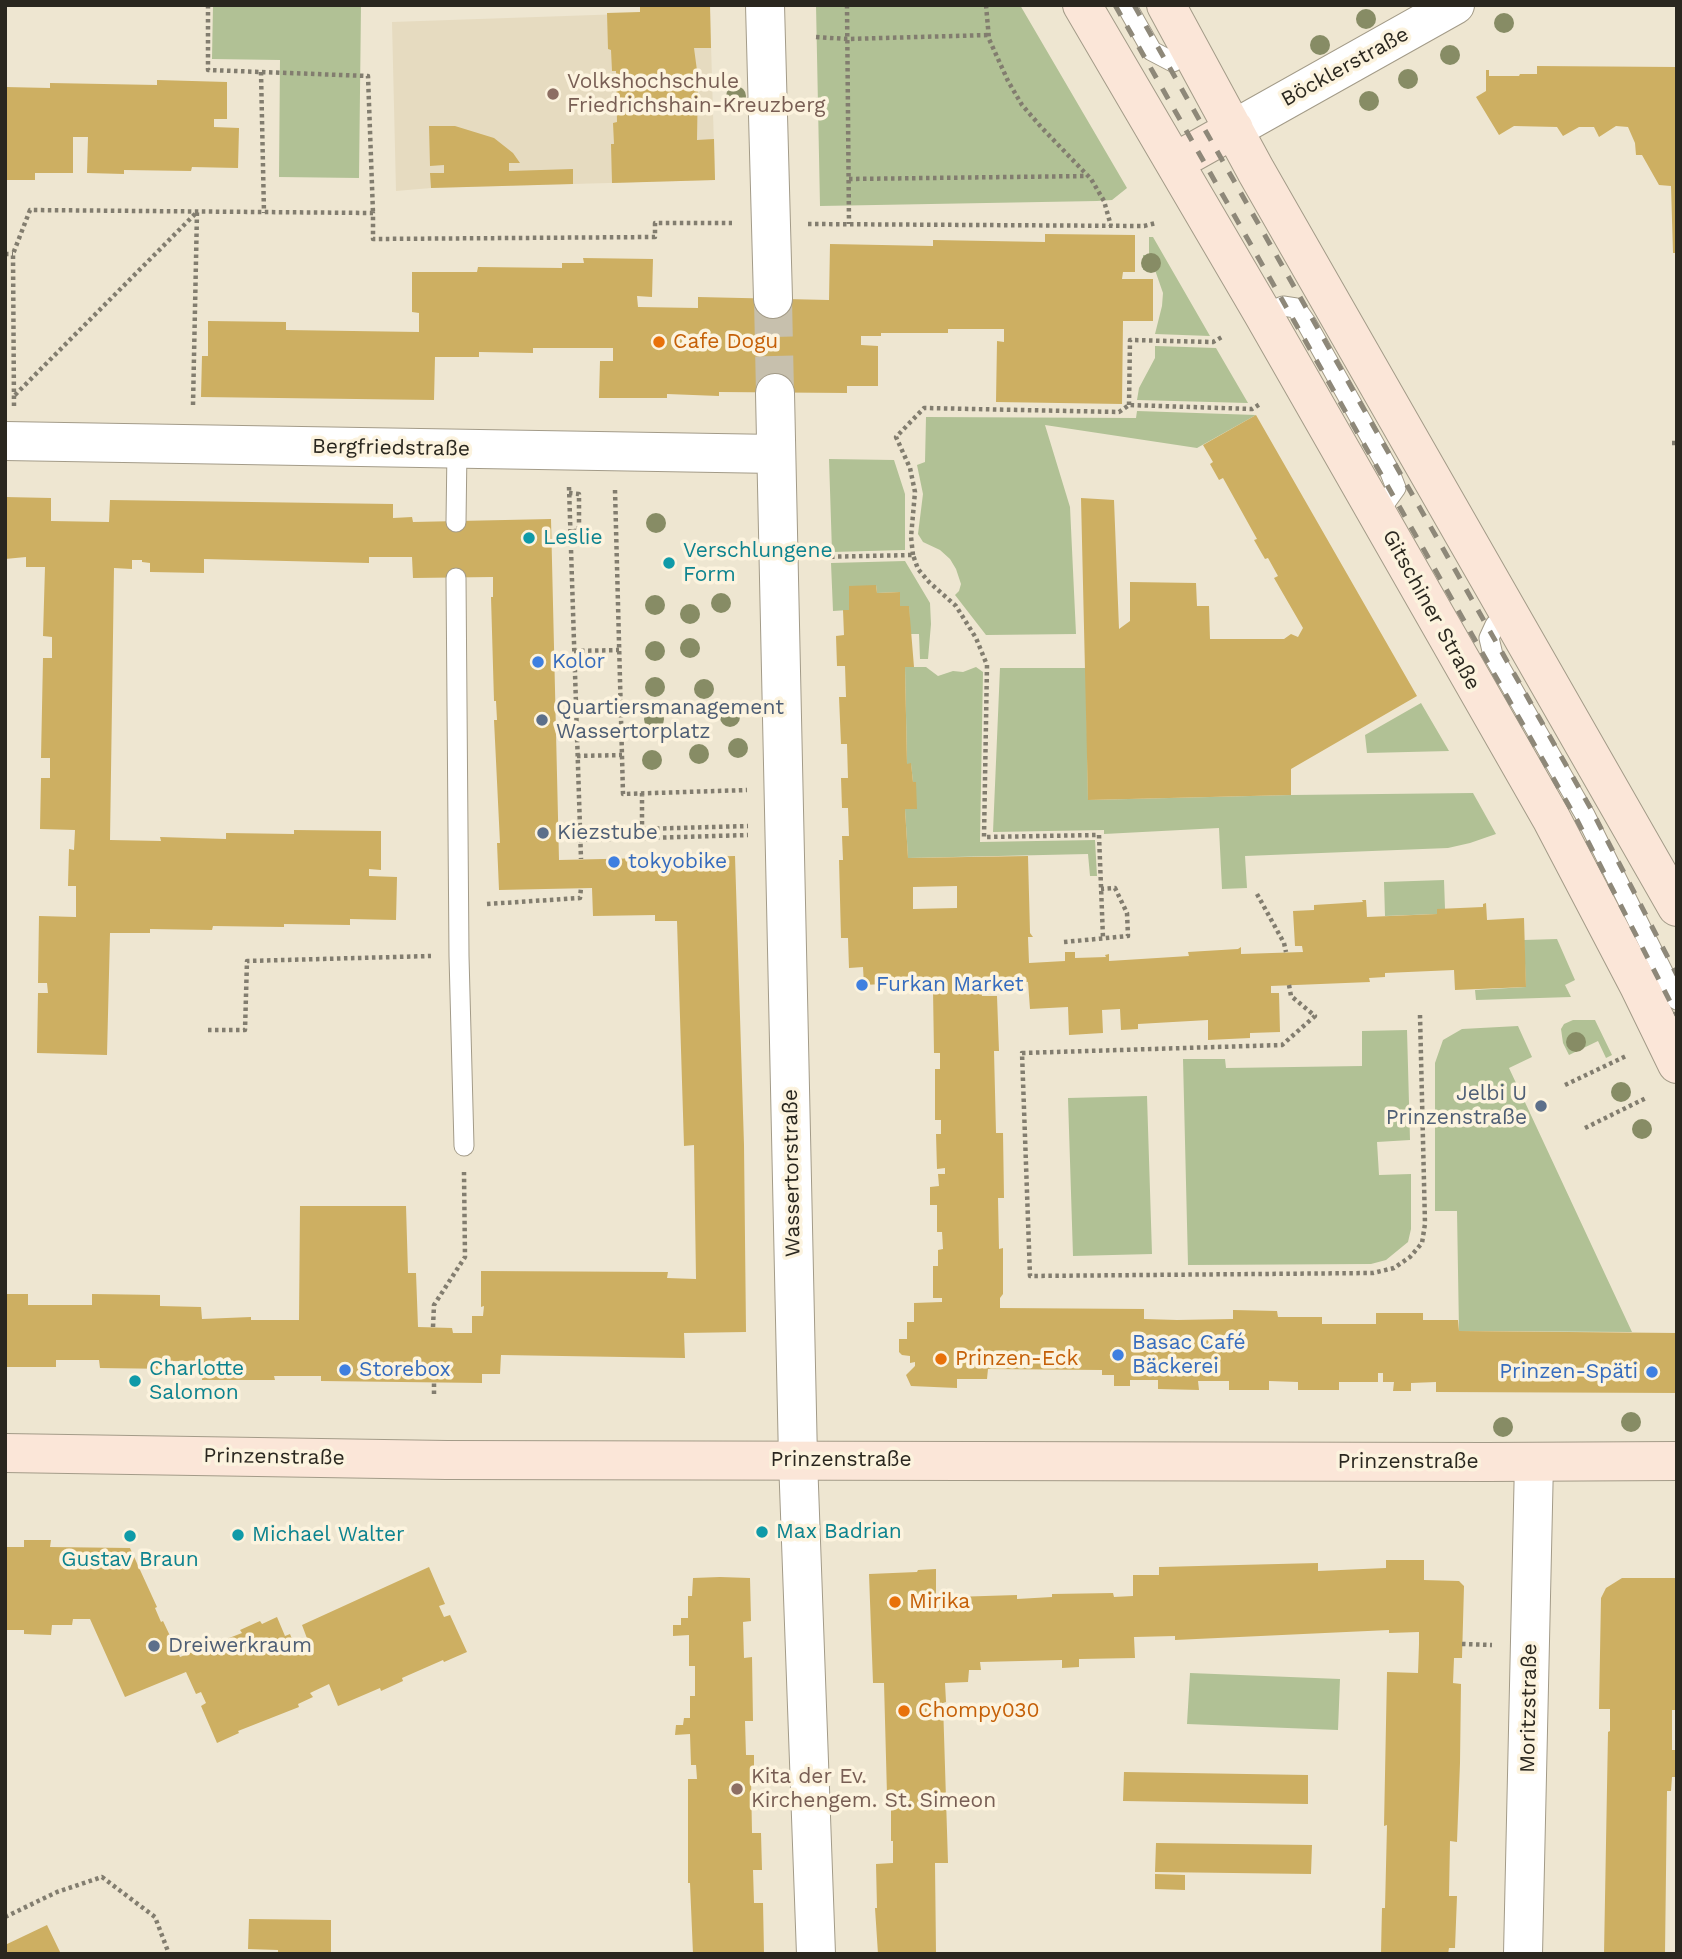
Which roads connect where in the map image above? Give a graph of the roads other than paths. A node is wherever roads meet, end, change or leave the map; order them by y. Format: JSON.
{"nodes":[{"id":1,"x":765,"y":5,"type":"edge"},
{"id":2,"x":1083,"y":5,"type":"edge"},
{"id":3,"x":1126,"y":5,"type":"edge"},
{"id":4,"x":1166,"y":5,"type":"edge"},
{"id":5,"x":1455,"y":5,"type":"edge"},
{"id":6,"x":1191,"y":51,"type":"junction"},
{"id":7,"x":1234,"y":129,"type":"junction"},
{"id":8,"x":1175,"y":162,"type":"junction"},
{"id":9,"x":773,"y":299,"type":"tunnel mouth"},
{"id":10,"x":775,"y":393,"type":"tunnel mouth"},
{"id":11,"x":10,"y":441,"type":"edge"},
{"id":12,"x":457,"y":449,"type":"junction"},
{"id":13,"x":776,"y":454,"type":"junction"},
{"id":14,"x":456,"y":522,"type":"dead end"},
{"id":15,"x":456,"y":578,"type":"dead end"},
{"id":16,"x":1511,"y":616,"type":"junction"},
{"id":17,"x":1677,"y":907,"type":"edge"},
{"id":18,"x":1677,"y":1000,"type":"edge"},
{"id":19,"x":1677,"y":1064,"type":"edge"},
{"id":20,"x":464,"y":1146,"type":"road end"},
{"id":21,"x":5,"y":1453,"type":"edge"},
{"id":22,"x":798,"y":1459,"type":"junction"},
{"id":23,"x":1677,"y":1461,"type":"edge"},
{"id":24,"x":1534,"y":1462,"type":"junction"},
{"id":25,"x":816,"y":1954,"type":"edge"},
{"id":26,"x":1523,"y":1954,"type":"edge"}],
"edges":[{"from":1,"to":9,"type":"street"},
{"from":2,"to":8,"type":"main road","name":"Gitschiner Straße"},
{"from":3,"to":6,"type":"lane"},
{"from":4,"to":6,"type":"main road"},
{"from":5,"to":7,"type":"street","name":"Böcklerstraße"},
{"from":6,"to":7,"type":"main road"},
{"from":7,"to":8,"type":"main road"},
{"from":7,"to":16,"type":"main road"},
{"from":8,"to":19,"type":"main road","name":"Gitschiner Straße"},
{"from":10,"to":13,"type":"street","name":"Wassertorstraße"},
{"from":11,"to":12,"type":"street","name":"Bergfriedstraße"},
{"from":12,"to":13,"type":"street","name":"Bergfriedstraße"},
{"from":12,"to":14,"type":"lane"},
{"from":13,"to":22,"type":"street","name":"Wassertorstraße"},
{"from":15,"to":20,"type":"lane"},
{"from":16,"to":17,"type":"main road"},
{"from":16,"to":18,"type":"lane"},
{"from":21,"to":22,"type":"main road","name":"Prinzenstraße"},
{"from":22,"to":24,"type":"main road","name":"Prinzenstraße"},
{"from":22,"to":25,"type":"street","name":"Wassertorstraße"},
{"from":23,"to":24,"type":"main road","name":"Prinzenstraße"},
{"from":24,"to":26,"type":"street","name":"Moritzstraße"}]}
